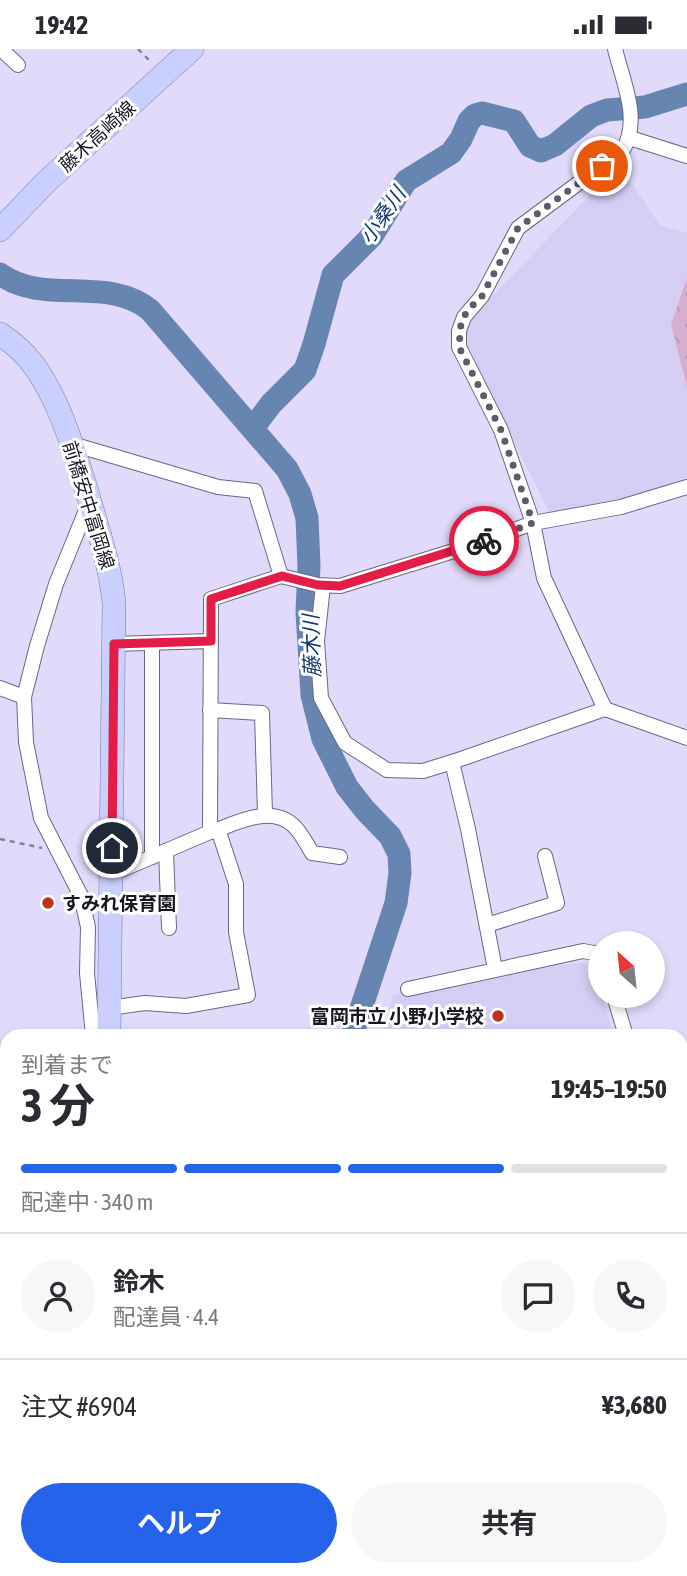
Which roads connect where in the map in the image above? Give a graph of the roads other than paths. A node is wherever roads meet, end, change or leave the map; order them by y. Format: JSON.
{"nodes":[{"id":1,"x":1,"y":49,"type":"edge"},
{"id":2,"x":192,"y":49,"type":"edge"},
{"id":3,"x":615,"y":49,"type":"edge"},
{"id":4,"x":18,"y":65,"type":"dead end"},
{"id":5,"x":630,"y":138,"type":"junction"},
{"id":6,"x":687,"y":156,"type":"edge"},
{"id":7,"x":2,"y":227,"type":"edge"},
{"id":8,"x":0,"y":334,"type":"edge"},
{"id":9,"x":72,"y":444,"type":"junction"},
{"id":10,"x":687,"y":487,"type":"edge"},
{"id":11,"x":90,"y":501,"type":"junction"},
{"id":12,"x":533,"y":523,"type":"junction"},
{"id":13,"x":282,"y":576,"type":"junction"},
{"id":14,"x":320,"y":585,"type":"junction"},
{"id":15,"x":211,"y":641,"type":"junction"},
{"id":16,"x":152,"y":643,"type":"junction"},
{"id":17,"x":114,"y":644,"type":"junction"},
{"id":18,"x":0,"y":688,"type":"edge"},
{"id":19,"x":24,"y":698,"type":"junction"},
{"id":20,"x":604,"y":709,"type":"junction"},
{"id":21,"x":210,"y":710,"type":"junction"},
{"id":22,"x":687,"y":738,"type":"edge"},
{"id":23,"x":452,"y":762,"type":"junction"},
{"id":24,"x":265,"y":814,"type":"junction"},
{"id":25,"x":214,"y":831,"type":"junction"},
{"id":26,"x":166,"y":851,"type":"junction"},
{"id":27,"x":545,"y":856,"type":"dead end"},
{"id":28,"x":152,"y":857,"type":"junction"},
{"id":29,"x":340,"y":857,"type":"dead end"},
{"id":30,"x":112,"y":874,"type":"junction"},
{"id":31,"x":487,"y":925,"type":"junction"},
{"id":32,"x":169,"y":928,"type":"dead end"},
{"id":33,"x":588,"y":952,"type":"edge"},
{"id":34,"x":495,"y":969,"type":"junction"},
{"id":35,"x":408,"y":989,"type":"dead end"},
{"id":36,"x":110,"y":1008,"type":"junction"},
{"id":37,"x":618,"y":1008,"type":"edge"},
{"id":38,"x":92,"y":1029,"type":"edge"},
{"id":39,"x":109,"y":1029,"type":"edge"},
{"id":40,"x":624,"y":1029,"type":"edge"}],
"edges":[{"from":1,"to":4,"type":"street"},
{"from":2,"to":7,"type":"main road","name":"藤木高崎線"},
{"from":3,"to":5,"type":"street"},
{"from":5,"to":6,"type":"street"},
{"from":5,"to":12,"type":"street"},
{"from":8,"to":9,"type":"main road","name":"前橋安中富岡線"},
{"from":9,"to":11,"type":"main road","name":"前橋安中富岡線"},
{"from":9,"to":13,"type":"street"},
{"from":10,"to":12,"type":"street"},
{"from":11,"to":17,"type":"main road","name":"前橋安中富岡線"},
{"from":11,"to":19,"type":"street"},
{"from":12,"to":14,"type":"street"},
{"from":12,"to":20,"type":"street"},
{"from":13,"to":14,"type":"street"},
{"from":13,"to":15,"type":"street"},
{"from":14,"to":23,"type":"street"},
{"from":15,"to":16,"type":"street"},
{"from":15,"to":21,"type":"street"},
{"from":16,"to":17,"type":"street"},
{"from":16,"to":28,"type":"street"},
{"from":17,"to":30,"type":"main road","name":"前橋安中富岡線"},
{"from":18,"to":19,"type":"street"},
{"from":19,"to":38,"type":"street"},
{"from":20,"to":22,"type":"street"},
{"from":20,"to":23,"type":"street"},
{"from":21,"to":24,"type":"street"},
{"from":21,"to":25,"type":"street"},
{"from":23,"to":31,"type":"street"},
{"from":24,"to":25,"type":"street"},
{"from":24,"to":29,"type":"street"},
{"from":25,"to":26,"type":"street"},
{"from":25,"to":36,"type":"street"},
{"from":26,"to":28,"type":"street"},
{"from":26,"to":32,"type":"street"},
{"from":27,"to":31,"type":"street"},
{"from":28,"to":30,"type":"street"},
{"from":30,"to":36,"type":"main road","name":"前橋安中富岡線"},
{"from":31,"to":34,"type":"street"},
{"from":33,"to":34,"type":"street"},
{"from":34,"to":35,"type":"street"},
{"from":36,"to":39,"type":"main road","name":"前橋安中富岡線"},
{"from":37,"to":40,"type":"street"}]}
